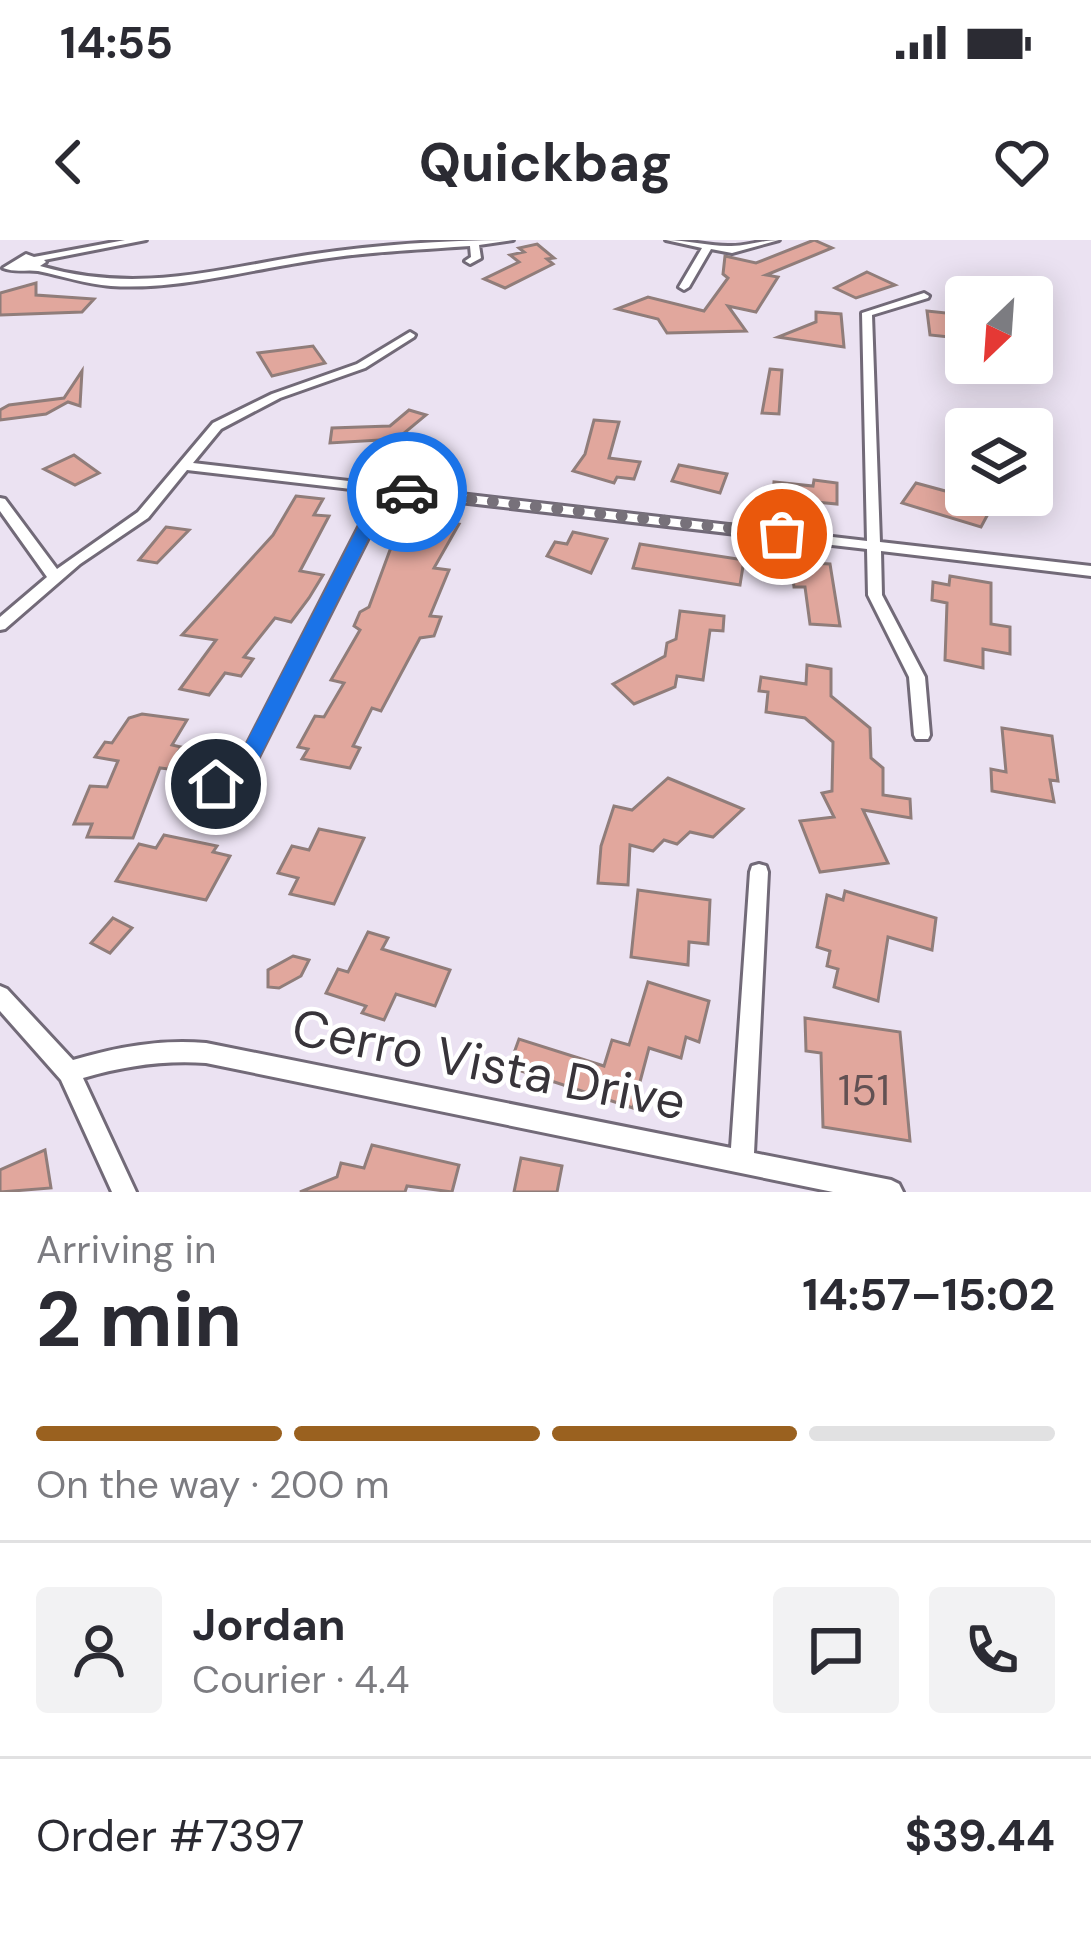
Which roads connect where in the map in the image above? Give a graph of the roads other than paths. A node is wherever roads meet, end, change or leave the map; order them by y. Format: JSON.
{"nodes":[{"id":1,"x":141,"y":240,"type":"edge"},
{"id":2,"x":508,"y":240,"type":"edge"},
{"id":3,"x":671,"y":240,"type":"edge"},
{"id":4,"x":774,"y":240,"type":"edge"},
{"id":5,"x":474,"y":243,"type":"junction"},
{"id":6,"x":706,"y":249,"type":"junction"},
{"id":7,"x":470,"y":261,"type":"dead end"},
{"id":8,"x":8,"y":262,"type":"edge"},
{"id":9,"x":36,"y":262,"type":"junction"},
{"id":10,"x":0,"y":277,"type":"edge"},
{"id":11,"x":684,"y":287,"type":"dead end"},
{"id":12,"x":924,"y":296,"type":"dead end"},
{"id":13,"x":410,"y":335,"type":"dead end"},
{"id":14,"x":186,"y":466,"type":"junction"},
{"id":15,"x":385,"y":490,"type":"junction"},
{"id":16,"x":0,"y":502,"type":"edge"},
{"id":17,"x":877,"y":545,"type":"junction"},
{"id":18,"x":1091,"y":571,"type":"edge"},
{"id":19,"x":55,"y":577,"type":"junction"},
{"id":20,"x":0,"y":626,"type":"edge"},
{"id":21,"x":922,"y":735,"type":"dead end"},
{"id":22,"x":216,"y":784,"type":"dead end"},
{"id":23,"x":759,"y":872,"type":"dead end"},
{"id":24,"x":0,"y":996,"type":"edge"},
{"id":25,"x":70,"y":1072,"type":"junction"},
{"id":26,"x":742,"y":1162,"type":"junction"},
{"id":27,"x":124,"y":1192,"type":"edge"},
{"id":28,"x":891,"y":1192,"type":"edge"}],
"edges":[{"from":1,"to":9,"type":"street"},
{"from":2,"to":5,"type":"street"},
{"from":3,"to":6,"type":"street"},
{"from":4,"to":6,"type":"street"},
{"from":5,"to":7,"type":"street"},
{"from":5,"to":9,"type":"street"},
{"from":6,"to":11,"type":"street"},
{"from":8,"to":9,"type":"street"},
{"from":8,"to":10,"type":"street"},
{"from":12,"to":17,"type":"street"},
{"from":13,"to":14,"type":"street"},
{"from":14,"to":15,"type":"street"},
{"from":14,"to":19,"type":"street"},
{"from":15,"to":17,"type":"street"},
{"from":15,"to":22,"type":"street"},
{"from":16,"to":19,"type":"street"},
{"from":17,"to":18,"type":"street"},
{"from":17,"to":21,"type":"street"},
{"from":19,"to":20,"type":"street"},
{"from":23,"to":26,"type":"street"},
{"from":24,"to":25,"type":"street"},
{"from":25,"to":26,"type":"street","name":"Cerro Vista Drive"},
{"from":25,"to":27,"type":"street"},
{"from":26,"to":28,"type":"street","name":"Cerro Vista Drive"}]}
